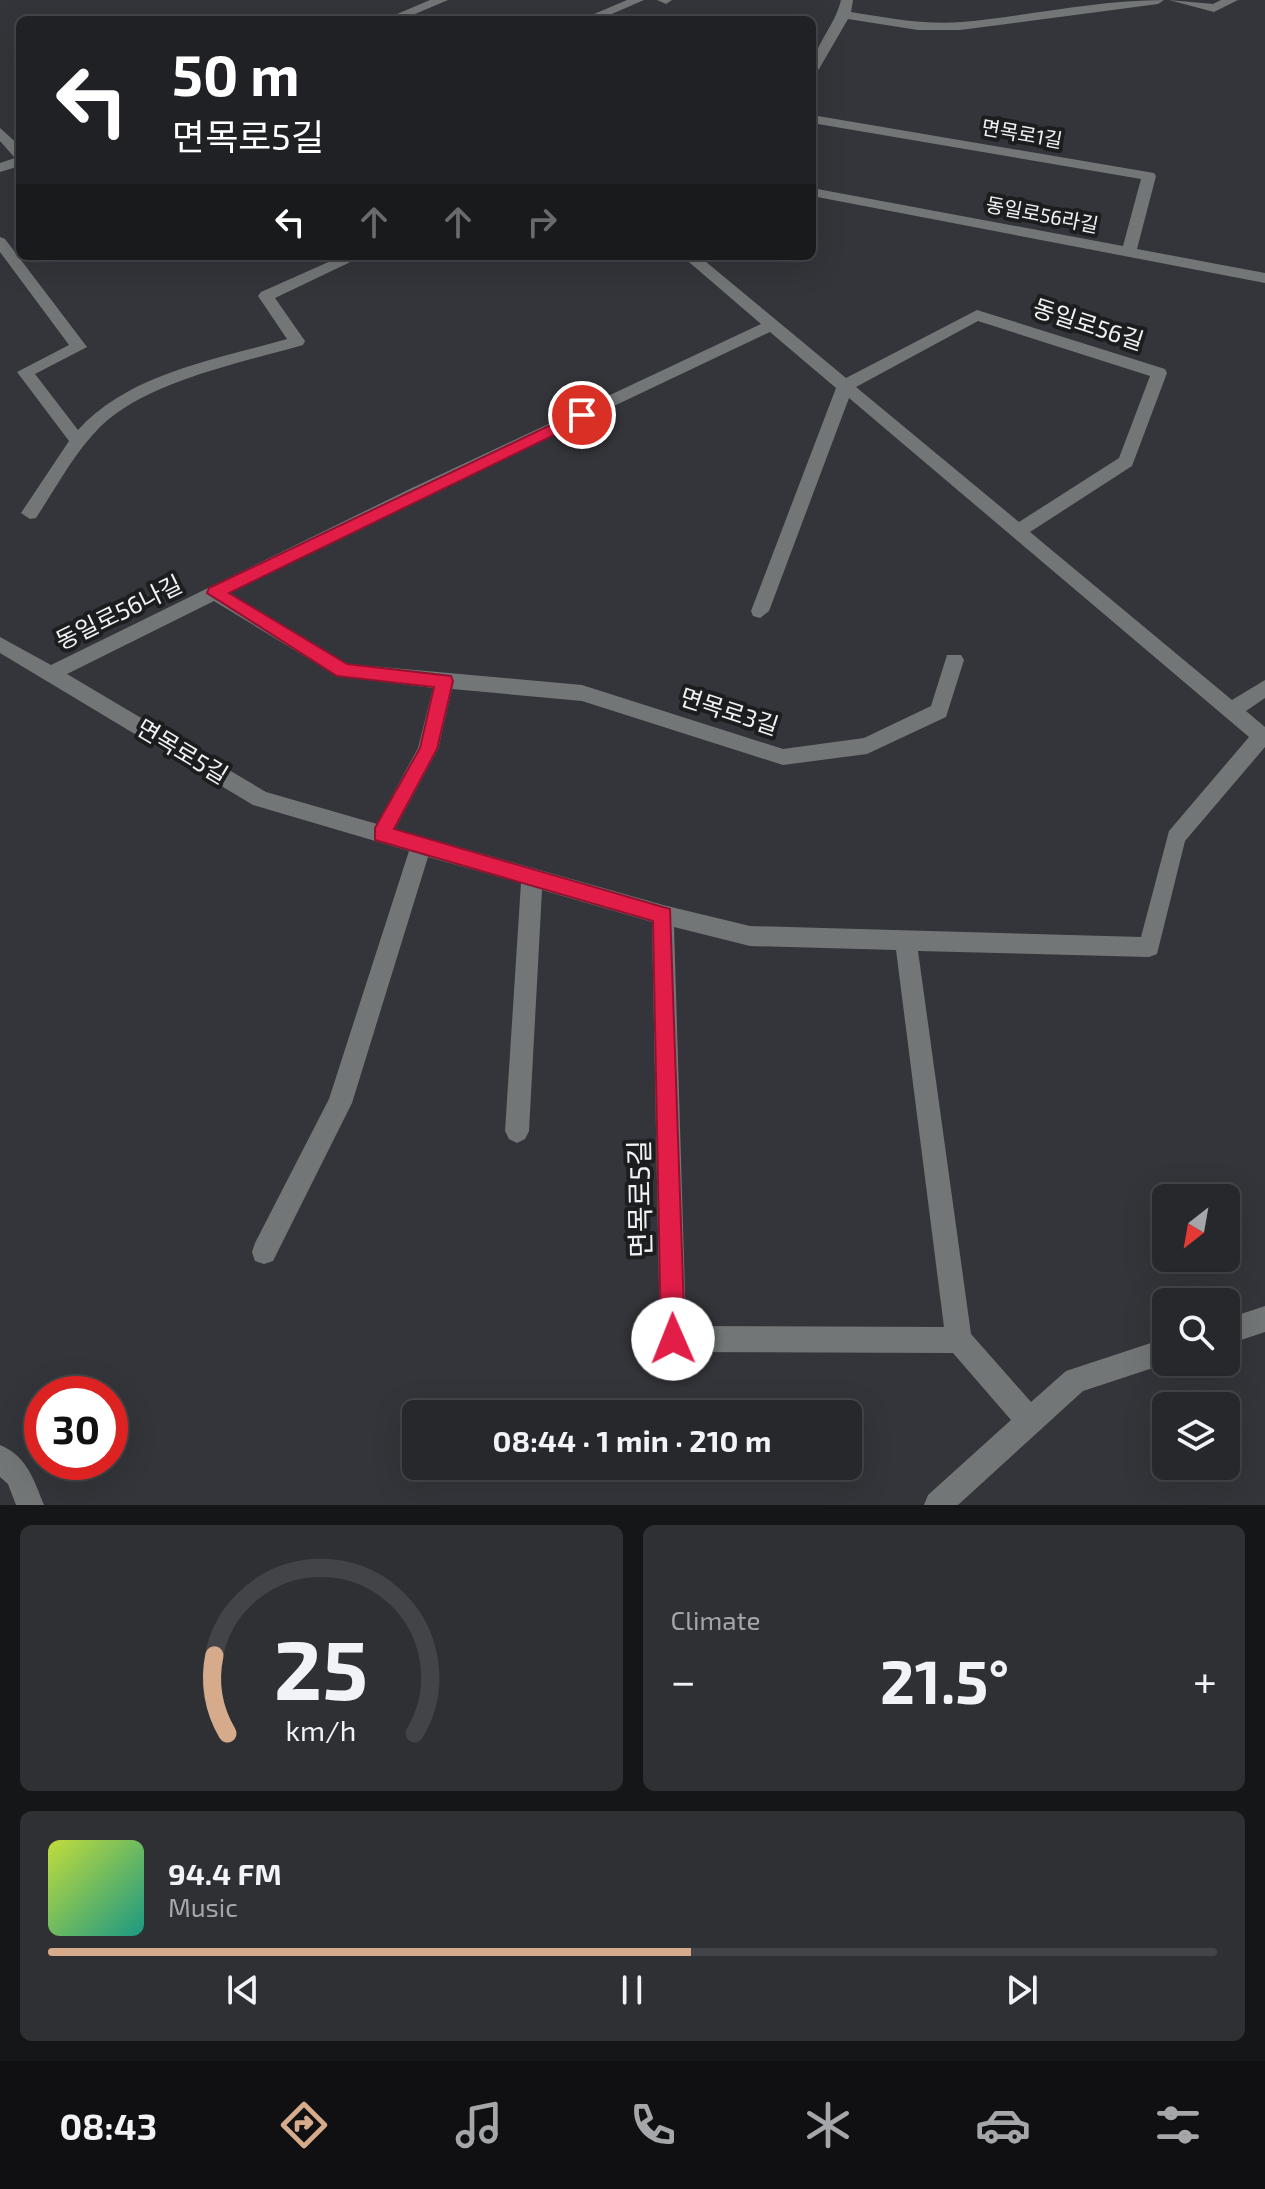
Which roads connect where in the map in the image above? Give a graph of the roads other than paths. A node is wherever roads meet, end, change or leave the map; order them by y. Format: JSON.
{"nodes":[{"id":1,"x":442,"y":0,"type":"edge"},
{"id":2,"x":638,"y":0,"type":"edge"},
{"id":3,"x":847,"y":0,"type":"edge"},
{"id":4,"x":1158,"y":0,"type":"edge"},
{"id":5,"x":1175,"y":0,"type":"edge"},
{"id":6,"x":1232,"y":0,"type":"edge"},
{"id":7,"x":844,"y":15,"type":"junction"},
{"id":8,"x":405,"y":16,"type":"edge"},
{"id":9,"x":596,"y":16,"type":"edge"},
{"id":10,"x":816,"y":62,"type":"edge"},
{"id":11,"x":816,"y":120,"type":"edge"},
{"id":12,"x":0,"y":132,"type":"edge"},
{"id":13,"x":16,"y":153,"type":"edge"},
{"id":14,"x":816,"y":193,"type":"edge"},
{"id":15,"x":0,"y":242,"type":"edge"},
{"id":16,"x":1129,"y":252,"type":"junction"},
{"id":17,"x":346,"y":260,"type":"edge"},
{"id":18,"x":695,"y":260,"type":"edge"},
{"id":19,"x":1265,"y":278,"type":"edge"},
{"id":20,"x":772,"y":325,"type":"junction"},
{"id":21,"x":845,"y":386,"type":"junction"},
{"id":22,"x":78,"y":441,"type":"junction"},
{"id":23,"x":30,"y":513,"type":"dead end"},
{"id":24,"x":1018,"y":531,"type":"junction"},
{"id":25,"x":215,"y":593,"type":"junction"},
{"id":26,"x":760,"y":611,"type":"dead end"},
{"id":27,"x":0,"y":644,"type":"edge"},
{"id":28,"x":954,"y":660,"type":"dead end"},
{"id":29,"x":50,"y":674,"type":"junction"},
{"id":30,"x":444,"y":681,"type":"junction"},
{"id":31,"x":1265,"y":688,"type":"edge"},
{"id":32,"x":1231,"y":711,"type":"junction"},
{"id":33,"x":1263,"y":737,"type":"edge"},
{"id":34,"x":382,"y":834,"type":"junction"},
{"id":35,"x":421,"y":846,"type":"junction"},
{"id":36,"x":532,"y":877,"type":"junction"},
{"id":37,"x":663,"y":915,"type":"junction"},
{"id":38,"x":906,"y":940,"type":"junction"},
{"id":39,"x":517,"y":1131,"type":"dead end"},
{"id":40,"x":264,"y":1252,"type":"dead end"},
{"id":41,"x":1265,"y":1319,"type":"edge"},
{"id":42,"x":1240,"y":1327,"type":"edge"},
{"id":43,"x":959,"y":1340,"type":"junction"},
{"id":44,"x":1152,"y":1355,"type":"edge"},
{"id":45,"x":1029,"y":1420,"type":"junction"},
{"id":46,"x":0,"y":1458,"type":"edge"},
{"id":47,"x":30,"y":1505,"type":"edge"},
{"id":48,"x":938,"y":1505,"type":"edge"}],
"edges":[{"from":1,"to":8,"type":"street"},
{"from":2,"to":9,"type":"street"},
{"from":3,"to":7,"type":"street"},
{"from":4,"to":7,"type":"street"},
{"from":5,"to":6,"type":"street"},
{"from":7,"to":10,"type":"street"},
{"from":11,"to":16,"type":"street","name":"면목로1길"},
{"from":12,"to":13,"type":"street"},
{"from":14,"to":16,"type":"street","name":"동일로56라길"},
{"from":15,"to":22,"type":"street"},
{"from":16,"to":19,"type":"street","name":"동일로56라길"},
{"from":17,"to":22,"type":"street"},
{"from":18,"to":20,"type":"street"},
{"from":20,"to":21,"type":"street"},
{"from":20,"to":25,"type":"street","name":"동일로56나길"},
{"from":21,"to":24,"type":"street"},
{"from":21,"to":24,"type":"street","name":"동일로56길"},
{"from":21,"to":26,"type":"street"},
{"from":22,"to":23,"type":"street"},
{"from":24,"to":32,"type":"street"},
{"from":25,"to":29,"type":"street","name":"동일로56나길"},
{"from":25,"to":30,"type":"street","name":"면목로3길"},
{"from":27,"to":29,"type":"street","name":"면목로5길"},
{"from":28,"to":30,"type":"street","name":"면목로3길"},
{"from":29,"to":34,"type":"street","name":"면목로5길"},
{"from":30,"to":34,"type":"street"},
{"from":31,"to":32,"type":"street"},
{"from":32,"to":33,"type":"street"},
{"from":33,"to":38,"type":"street","name":"면목로5길"},
{"from":34,"to":35,"type":"street","name":"면목로5길"},
{"from":35,"to":36,"type":"street","name":"면목로5길"},
{"from":35,"to":40,"type":"street"},
{"from":36,"to":37,"type":"street","name":"면목로5길"},
{"from":36,"to":39,"type":"street"},
{"from":37,"to":38,"type":"street","name":"면목로5길"},
{"from":37,"to":43,"type":"street","name":"면목로5길"},
{"from":38,"to":43,"type":"street"},
{"from":41,"to":42,"type":"street"},
{"from":43,"to":45,"type":"street"},
{"from":44,"to":45,"type":"street"},
{"from":45,"to":48,"type":"street"},
{"from":46,"to":47,"type":"street"}]}
